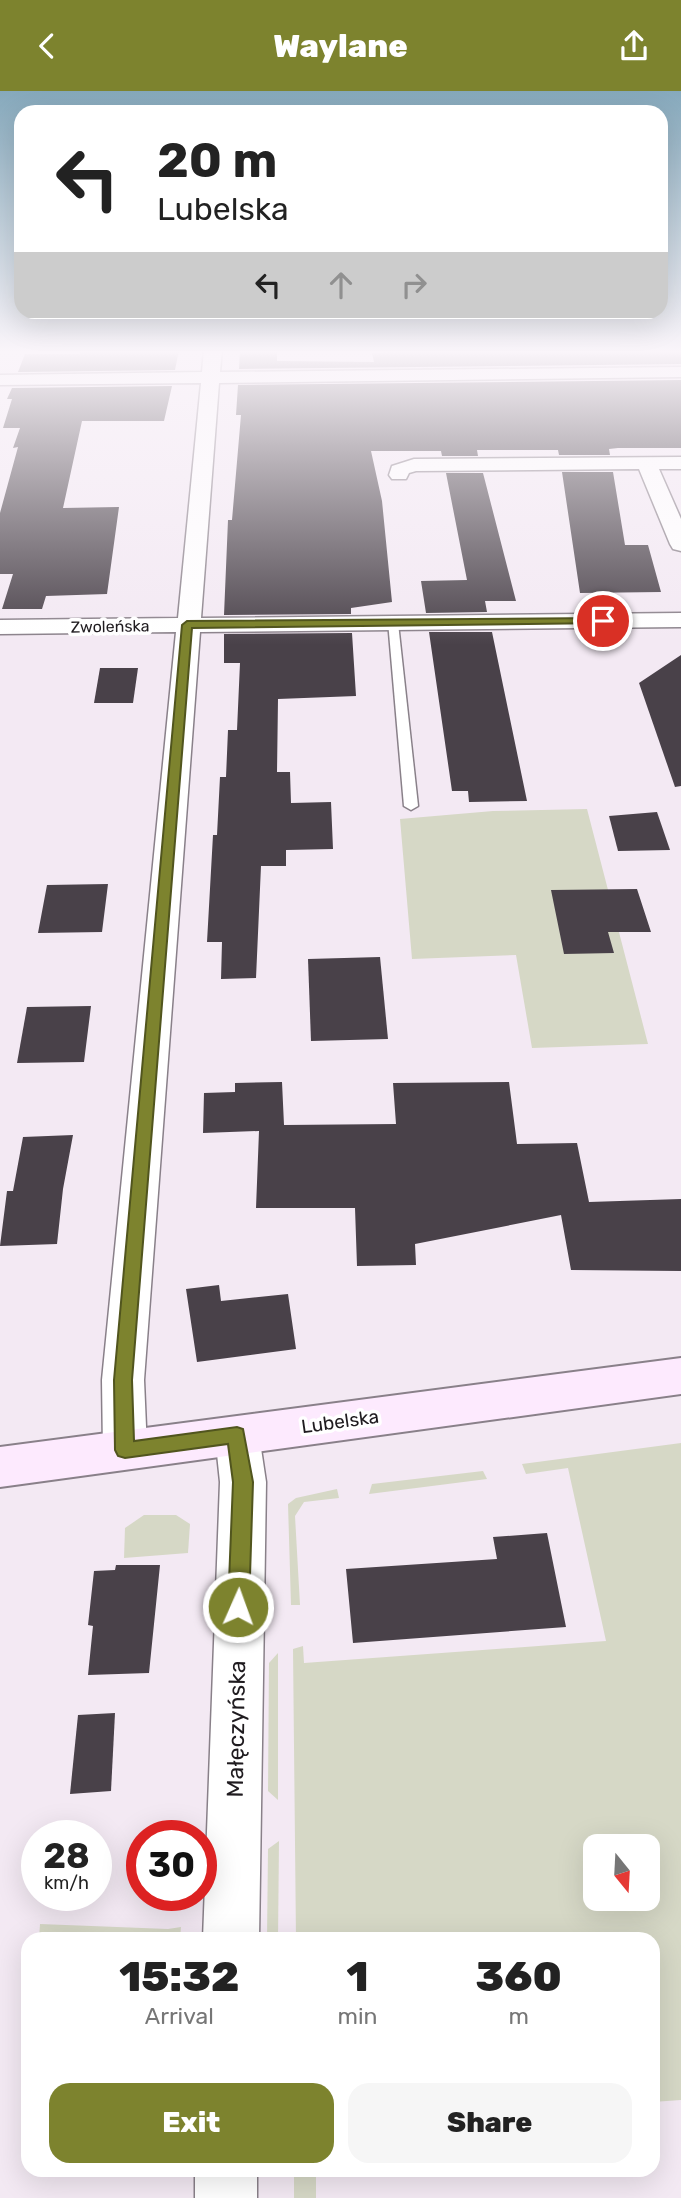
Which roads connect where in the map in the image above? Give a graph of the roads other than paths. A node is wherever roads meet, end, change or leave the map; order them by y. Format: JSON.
{"nodes":[{"id":1,"x":203,"y":448,"type":"edge"},
{"id":2,"x":646,"y":463,"type":"junction"},
{"id":3,"x":681,"y":463,"type":"edge"},
{"id":4,"x":399,"y":475,"type":"dead end"},
{"id":5,"x":675,"y":512,"type":"edge"},
{"id":6,"x":681,"y":544,"type":"edge"},
{"id":7,"x":681,"y":620,"type":"edge"},
{"id":8,"x":392,"y":623,"type":"junction"},
{"id":9,"x":187,"y":625,"type":"junction"},
{"id":10,"x":0,"y":627,"type":"edge"},
{"id":11,"x":411,"y":806,"type":"dead end"},
{"id":12,"x":681,"y":1376,"type":"edge"},
{"id":13,"x":237,"y":1435,"type":"junction"},
{"id":14,"x":125,"y":1450,"type":"junction"},
{"id":15,"x":0,"y":1467,"type":"edge"},
{"id":16,"x":231,"y":1932,"type":"edge"},
{"id":17,"x":226,"y":2177,"type":"edge"},
{"id":18,"x":226,"y":2198,"type":"edge"}],
"edges":[{"from":1,"to":9,"type":"street"},
{"from":2,"to":3,"type":"street"},
{"from":2,"to":4,"type":"street"},
{"from":2,"to":5,"type":"street"},
{"from":5,"to":6,"type":"street"},
{"from":7,"to":8,"type":"street","name":"Zwoleńska"},
{"from":8,"to":9,"type":"street","name":"Zwoleńska"},
{"from":8,"to":11,"type":"lane"},
{"from":9,"to":10,"type":"street","name":"Zwoleńska"},
{"from":9,"to":14,"type":"street"},
{"from":12,"to":13,"type":"main road","name":"Lubelska"},
{"from":13,"to":14,"type":"main road","name":"Lubelska"},
{"from":13,"to":16,"type":"street","name":"Małęczyńska"},
{"from":14,"to":15,"type":"main road","name":"Lubelska"},
{"from":17,"to":18,"type":"street"}]}
